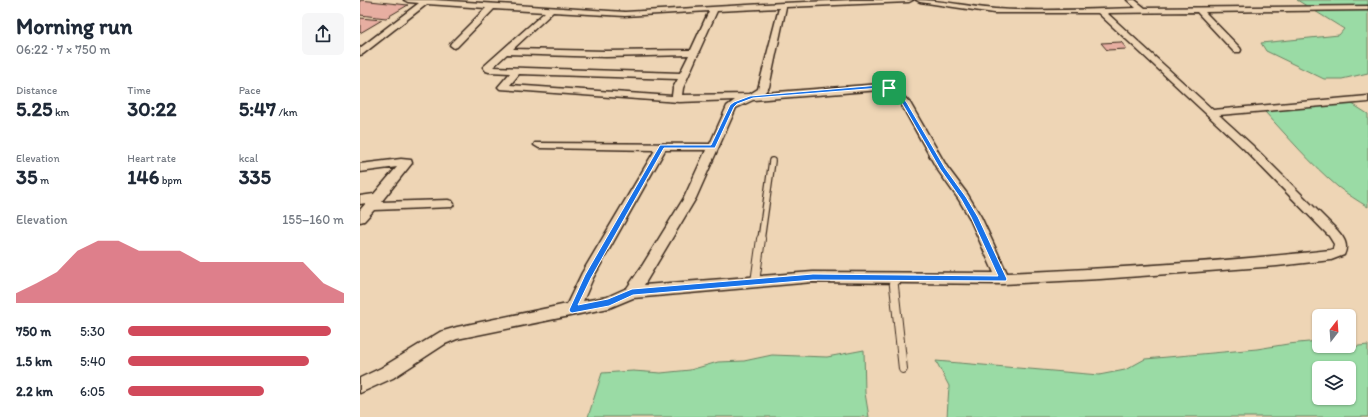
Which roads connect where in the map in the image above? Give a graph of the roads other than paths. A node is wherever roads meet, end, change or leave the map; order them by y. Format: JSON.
{"nodes":[{"id":1,"x":408,"y":0,"type":"edge"},
{"id":2,"x":510,"y":0,"type":"edge"},
{"id":3,"x":910,"y":0,"type":"edge"},
{"id":4,"x":920,"y":0,"type":"edge"},
{"id":5,"x":1131,"y":0,"type":"edge"},
{"id":6,"x":1354,"y":0,"type":"edge"},
{"id":7,"x":425,"y":2,"type":"junction"},
{"id":8,"x":461,"y":2,"type":"edge"},
{"id":9,"x":837,"y":2,"type":"edge"},
{"id":10,"x":786,"y":3,"type":"edge"},
{"id":11,"x":496,"y":7,"type":"junction"},
{"id":12,"x":1368,"y":8,"type":"edge"},
{"id":13,"x":714,"y":9,"type":"junction"},
{"id":14,"x":551,"y":10,"type":"junction"},
{"id":15,"x":1199,"y":10,"type":"junction"},
{"id":16,"x":1100,"y":11,"type":"junction"},
{"id":17,"x":1144,"y":11,"type":"junction"},
{"id":18,"x":454,"y":45,"type":"dead end"},
{"id":19,"x":1237,"y":50,"type":"dead end"},
{"id":20,"x":506,"y":51,"type":"junction"},
{"id":21,"x":360,"y":52,"type":"edge"},
{"id":22,"x":696,"y":52,"type":"junction"},
{"id":23,"x":517,"y":71,"type":"junction"},
{"id":24,"x":684,"y":76,"type":"junction"},
{"id":25,"x":752,"y":97,"type":"junction"},
{"id":26,"x":679,"y":99,"type":"junction"},
{"id":27,"x":1368,"y":99,"type":"edge"},
{"id":28,"x":1212,"y":113,"type":"junction"},
{"id":29,"x":539,"y":145,"type":"dead end"},
{"id":30,"x":662,"y":146,"type":"junction"},
{"id":31,"x":713,"y":147,"type":"junction"},
{"id":32,"x":772,"y":161,"type":"dead end"},
{"id":33,"x":360,"y":168,"type":"edge"},
{"id":34,"x":360,"y":200,"type":"edge"},
{"id":35,"x":374,"y":202,"type":"junction"},
{"id":36,"x":448,"y":204,"type":"dead end"},
{"id":37,"x":360,"y":218,"type":"edge"},
{"id":38,"x":893,"y":277,"type":"junction"},
{"id":39,"x":1003,"y":279,"type":"junction"},
{"id":40,"x":755,"y":282,"type":"junction"},
{"id":41,"x":632,"y":292,"type":"junction"},
{"id":42,"x":572,"y":310,"type":"junction"},
{"id":43,"x":903,"y":369,"type":"dead end"},
{"id":44,"x":360,"y":386,"type":"edge"}],
"edges":[{"from":1,"to":7,"type":"street"},
{"from":2,"to":11,"type":"street"},
{"from":3,"to":9,"type":"street"},
{"from":4,"to":16,"type":"street"},
{"from":5,"to":17,"type":"street"},
{"from":6,"to":12,"type":"street"},
{"from":7,"to":8,"type":"street"},
{"from":7,"to":21,"type":"street"},
{"from":8,"to":11,"type":"street"},
{"from":9,"to":10,"type":"street"},
{"from":10,"to":13,"type":"street"},
{"from":10,"to":25,"type":"street"},
{"from":11,"to":14,"type":"street"},
{"from":11,"to":18,"type":"street"},
{"from":12,"to":15,"type":"street"},
{"from":13,"to":14,"type":"street"},
{"from":13,"to":22,"type":"street"},
{"from":14,"to":20,"type":"street"},
{"from":15,"to":17,"type":"street"},
{"from":15,"to":19,"type":"street"},
{"from":16,"to":17,"type":"street"},
{"from":16,"to":28,"type":"street"},
{"from":20,"to":22,"type":"street"},
{"from":20,"to":23,"type":"street"},
{"from":22,"to":24,"type":"street"},
{"from":23,"to":24,"type":"street"},
{"from":23,"to":26,"type":"street"},
{"from":24,"to":26,"type":"street"},
{"from":25,"to":26,"type":"street"},
{"from":25,"to":31,"type":"street"},
{"from":25,"to":39,"type":"street"},
{"from":27,"to":28,"type":"street"},
{"from":28,"to":39,"type":"street"},
{"from":29,"to":30,"type":"street"},
{"from":30,"to":31,"type":"street"},
{"from":30,"to":42,"type":"street"},
{"from":31,"to":41,"type":"street"},
{"from":32,"to":40,"type":"lane"},
{"from":33,"to":35,"type":"street"},
{"from":34,"to":35,"type":"street"},
{"from":35,"to":36,"type":"street"},
{"from":35,"to":37,"type":"street"},
{"from":38,"to":39,"type":"street"},
{"from":38,"to":40,"type":"street"},
{"from":38,"to":43,"type":"lane"},
{"from":40,"to":41,"type":"street"},
{"from":41,"to":42,"type":"street"},
{"from":42,"to":44,"type":"street"}]}
